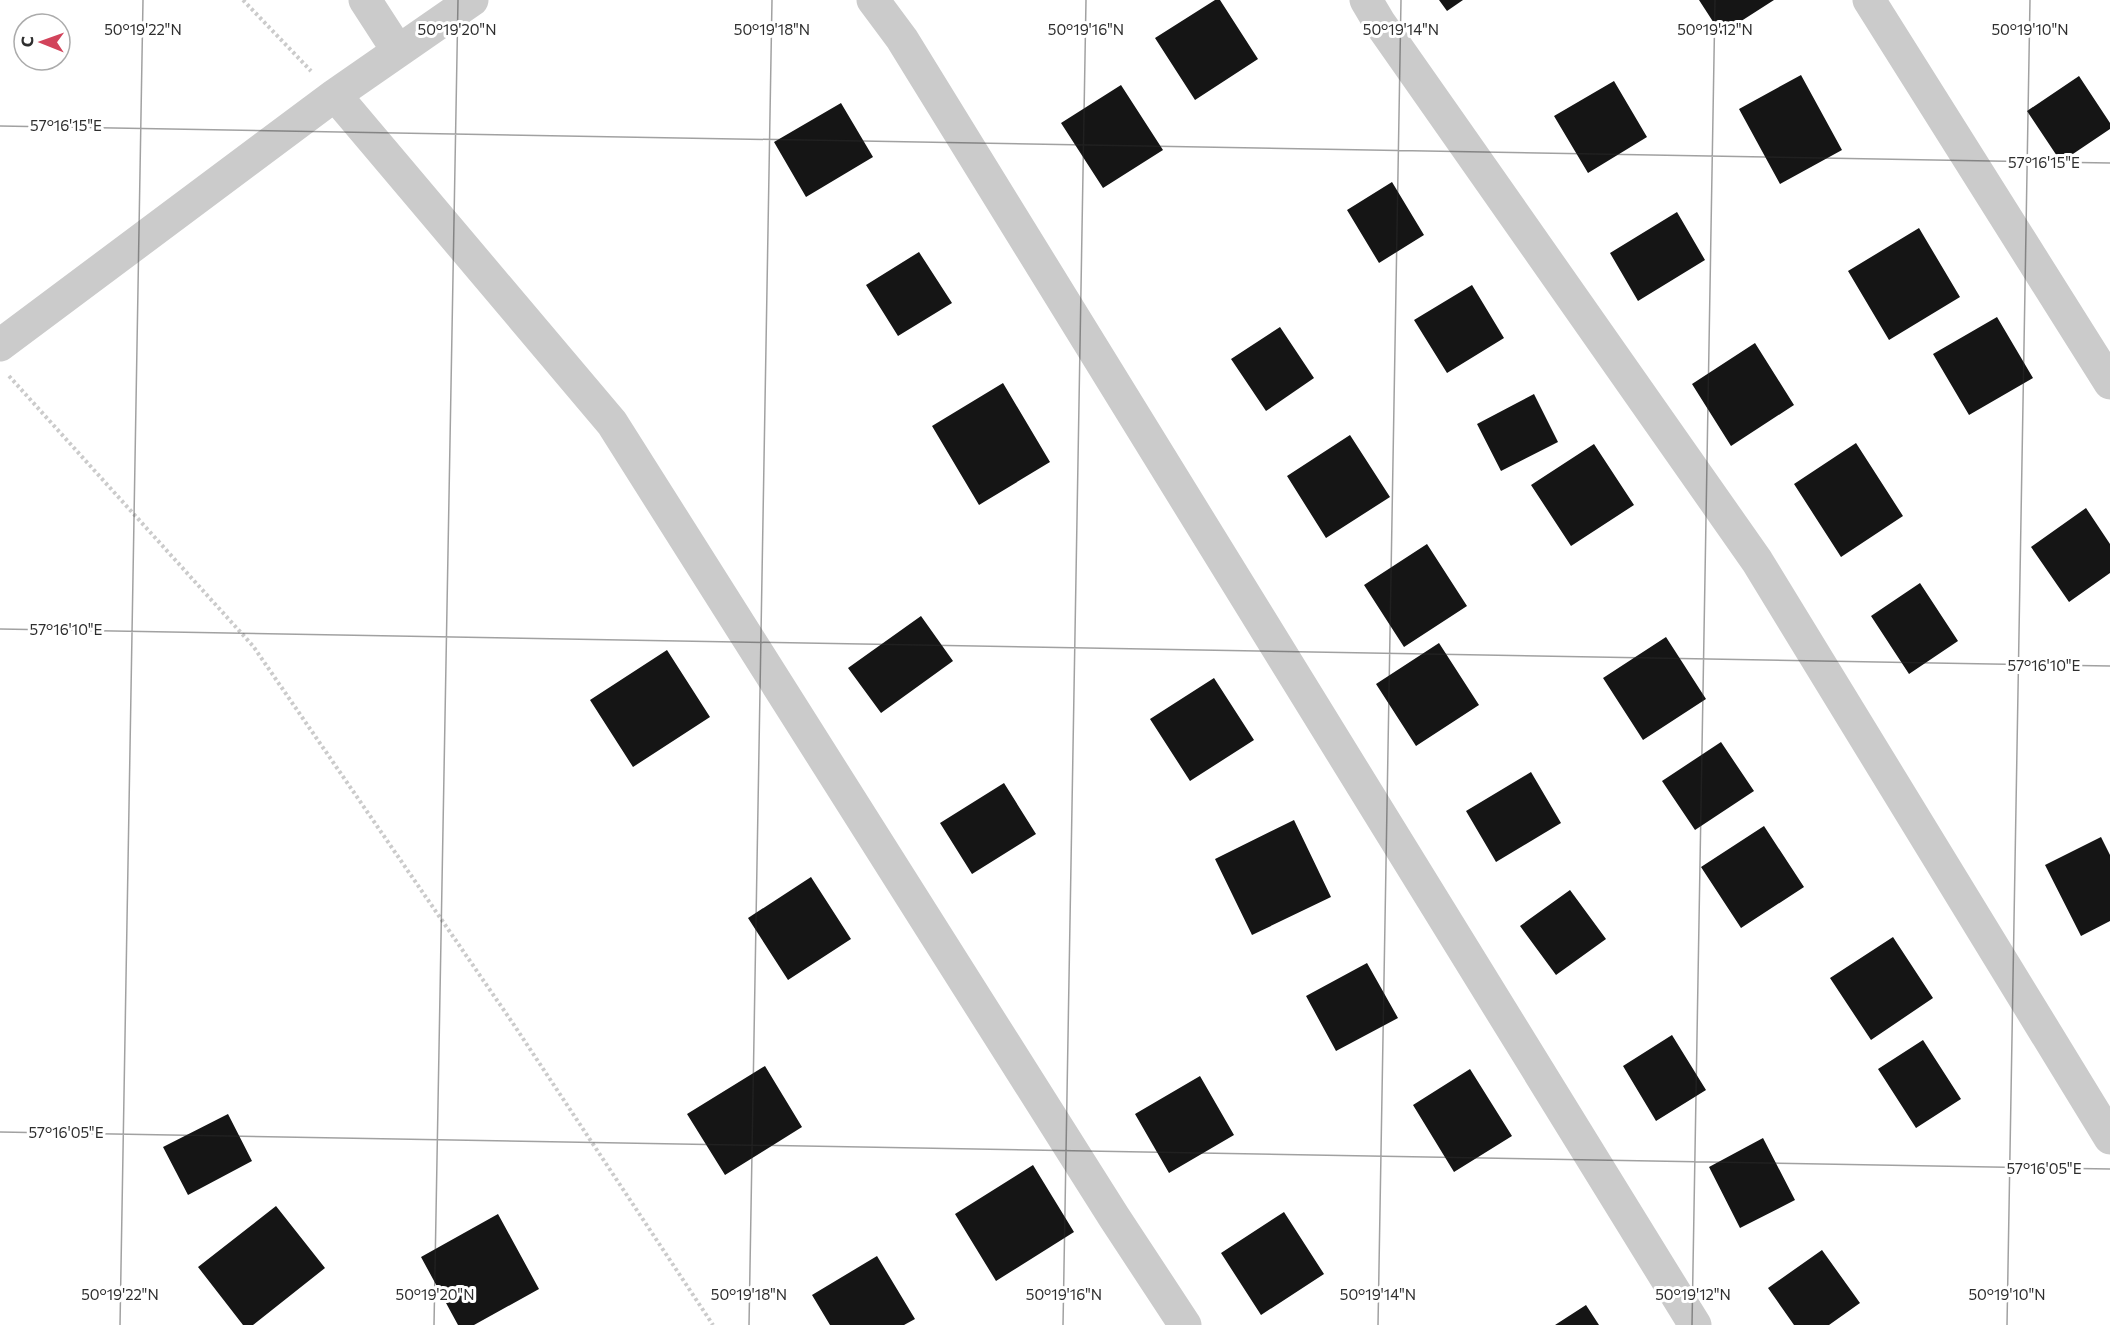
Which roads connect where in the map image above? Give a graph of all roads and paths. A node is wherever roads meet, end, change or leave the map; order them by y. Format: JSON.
{"nodes":[{"id":1,"x":243,"y":0,"type":"edge"},
{"id":2,"x":365,"y":0,"type":"edge"},
{"id":3,"x":472,"y":0,"type":"edge"},
{"id":4,"x":873,"y":0,"type":"edge"},
{"id":5,"x":1366,"y":0,"type":"edge"},
{"id":6,"x":1869,"y":0,"type":"edge"},
{"id":7,"x":398,"y":51,"type":"junction"},
{"id":8,"x":335,"y":95,"type":"junction"},
{"id":9,"x":4,"y":360,"type":"edge"},
{"id":10,"x":2110,"y":383,"type":"edge"},
{"id":11,"x":2110,"y":1138,"type":"edge"},
{"id":12,"x":713,"y":1325,"type":"edge"},
{"id":13,"x":1185,"y":1325,"type":"edge"},
{"id":14,"x":1695,"y":1325,"type":"edge"}],
"edges":[{"from":1,"to":8,"type":"path"},
{"from":2,"to":7,"type":"lane"},
{"from":3,"to":7,"type":"lane"},
{"from":4,"to":14,"type":"lane"},
{"from":5,"to":11,"type":"lane"},
{"from":6,"to":10,"type":"lane"},
{"from":7,"to":8,"type":"lane"},
{"from":8,"to":9,"type":"lane"},
{"from":8,"to":13,"type":"lane"},
{"from":9,"to":12,"type":"path"}]}
